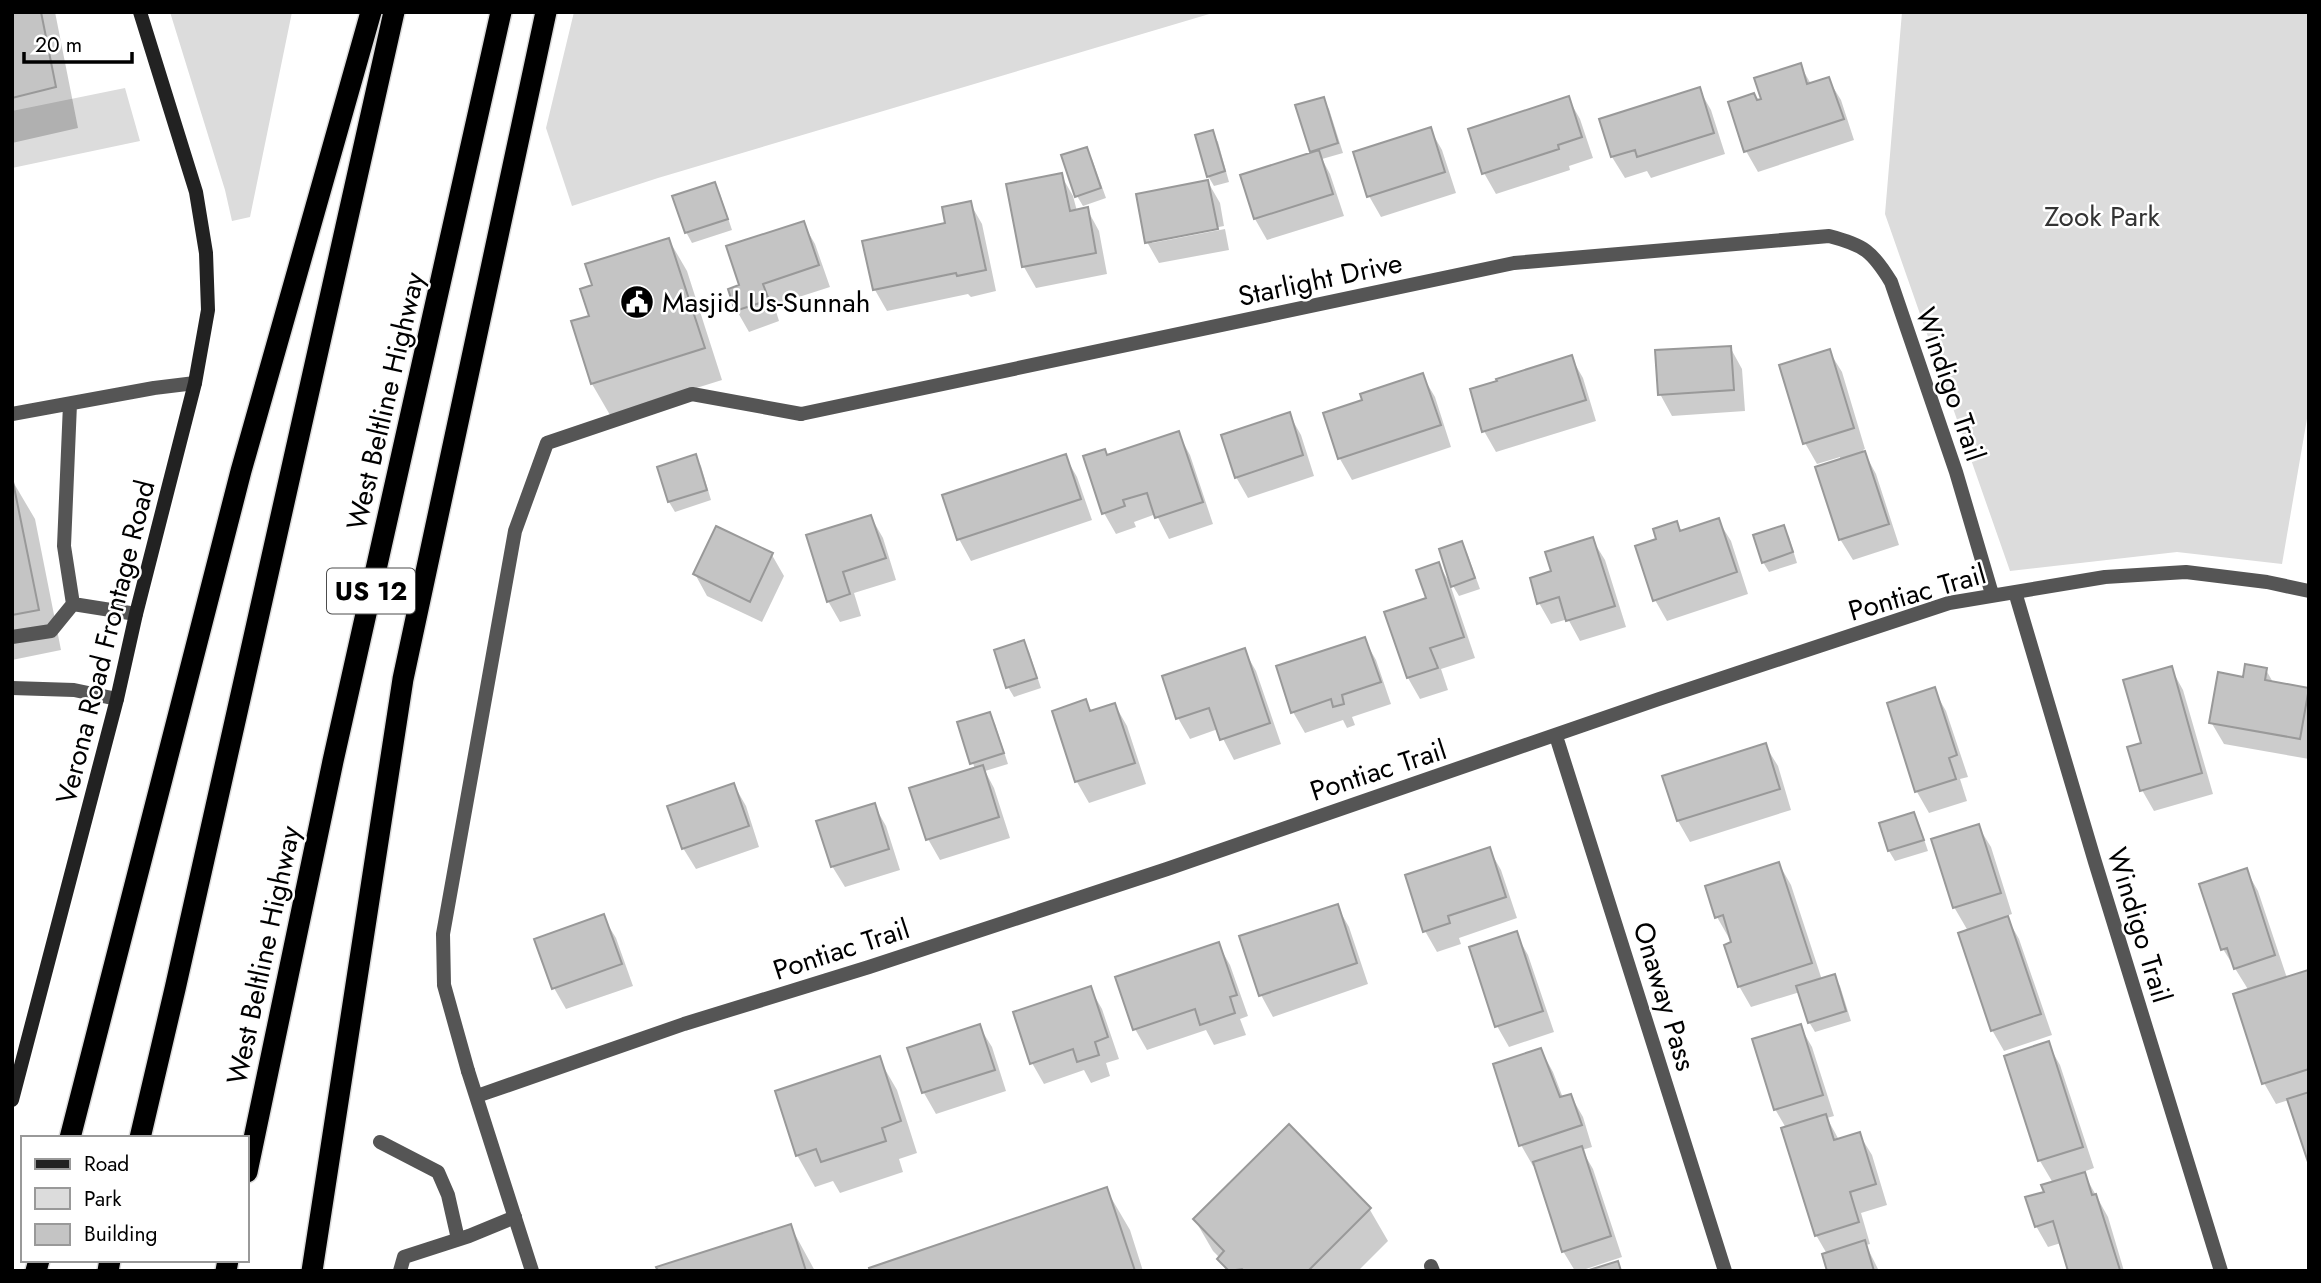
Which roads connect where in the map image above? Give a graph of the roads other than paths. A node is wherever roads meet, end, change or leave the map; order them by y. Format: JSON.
{"nodes":[{"id":1,"x":141,"y":12,"type":"edge"},
{"id":2,"x":371,"y":12,"type":"edge"},
{"id":3,"x":394,"y":12,"type":"edge"},
{"id":4,"x":501,"y":12,"type":"edge"},
{"id":5,"x":546,"y":12,"type":"edge"},
{"id":6,"x":1854,"y":243,"type":"joint"},
{"id":7,"x":195,"y":383,"type":"junction"},
{"id":8,"x":70,"y":404,"type":"junction"},
{"id":9,"x":12,"y":414,"type":"edge"},
{"id":10,"x":2309,"y":591,"type":"edge"},
{"id":11,"x":2015,"y":592,"type":"junction"},
{"id":12,"x":1992,"y":594,"type":"junction"},
{"id":13,"x":73,"y":604,"type":"junction"},
{"id":14,"x":136,"y":614,"type":"junction"},
{"id":15,"x":12,"y":637,"type":"edge"},
{"id":16,"x":12,"y":688,"type":"edge"},
{"id":17,"x":117,"y":699,"type":"junction"},
{"id":18,"x":1556,"y":736,"type":"junction"},
{"id":19,"x":477,"y":1096,"type":"junction"},
{"id":20,"x":12,"y":1100,"type":"edge"},
{"id":21,"x":71,"y":1136,"type":"edge"},
{"id":22,"x":140,"y":1136,"type":"edge"},
{"id":23,"x":380,"y":1142,"type":"dead end"},
{"id":24,"x":248,"y":1167,"type":"edge"},
{"id":25,"x":515,"y":1217,"type":"junction"},
{"id":26,"x":458,"y":1239,"type":"junction"},
{"id":27,"x":312,"y":1271,"type":"edge"},
{"id":28,"x":400,"y":1271,"type":"edge"},
{"id":29,"x":532,"y":1271,"type":"edge"},
{"id":30,"x":1725,"y":1271,"type":"edge"},
{"id":31,"x":2221,"y":1271,"type":"edge"}],
"edges":[{"from":1,"to":7,"type":"street","name":"Verona Road Frontage Road"},
{"from":2,"to":21,"type":"highway"},
{"from":3,"to":22,"type":"highway"},
{"from":4,"to":24,"type":"highway","name":"West Beltline Highway","number":"US 12"},
{"from":5,"to":27,"type":"highway"},
{"from":6,"to":12,"type":"street","name":"Windigo Trail"},
{"from":6,"to":19,"type":"street","name":"Starlight Drive"},
{"from":7,"to":8,"type":"street"},
{"from":7,"to":14,"type":"street","name":"Verona Road Frontage Road"},
{"from":8,"to":9,"type":"street"},
{"from":8,"to":13,"type":"street"},
{"from":10,"to":11,"type":"street","name":"Pontiac Trail"},
{"from":11,"to":12,"type":"street","name":"Pontiac Trail"},
{"from":11,"to":31,"type":"street","name":"Windigo Trail"},
{"from":12,"to":18,"type":"street","name":"Pontiac Trail"},
{"from":13,"to":14,"type":"street"},
{"from":13,"to":15,"type":"street"},
{"from":14,"to":17,"type":"street","name":"Verona Road Frontage Road"},
{"from":16,"to":17,"type":"street"},
{"from":17,"to":20,"type":"street","name":"Verona Road Frontage Road"},
{"from":18,"to":19,"type":"street","name":"Pontiac Trail"},
{"from":18,"to":30,"type":"street","name":"Onaway Pass"},
{"from":19,"to":25,"type":"street"},
{"from":23,"to":26,"type":"street"},
{"from":25,"to":26,"type":"street"},
{"from":25,"to":29,"type":"street"},
{"from":26,"to":28,"type":"street"}]}
